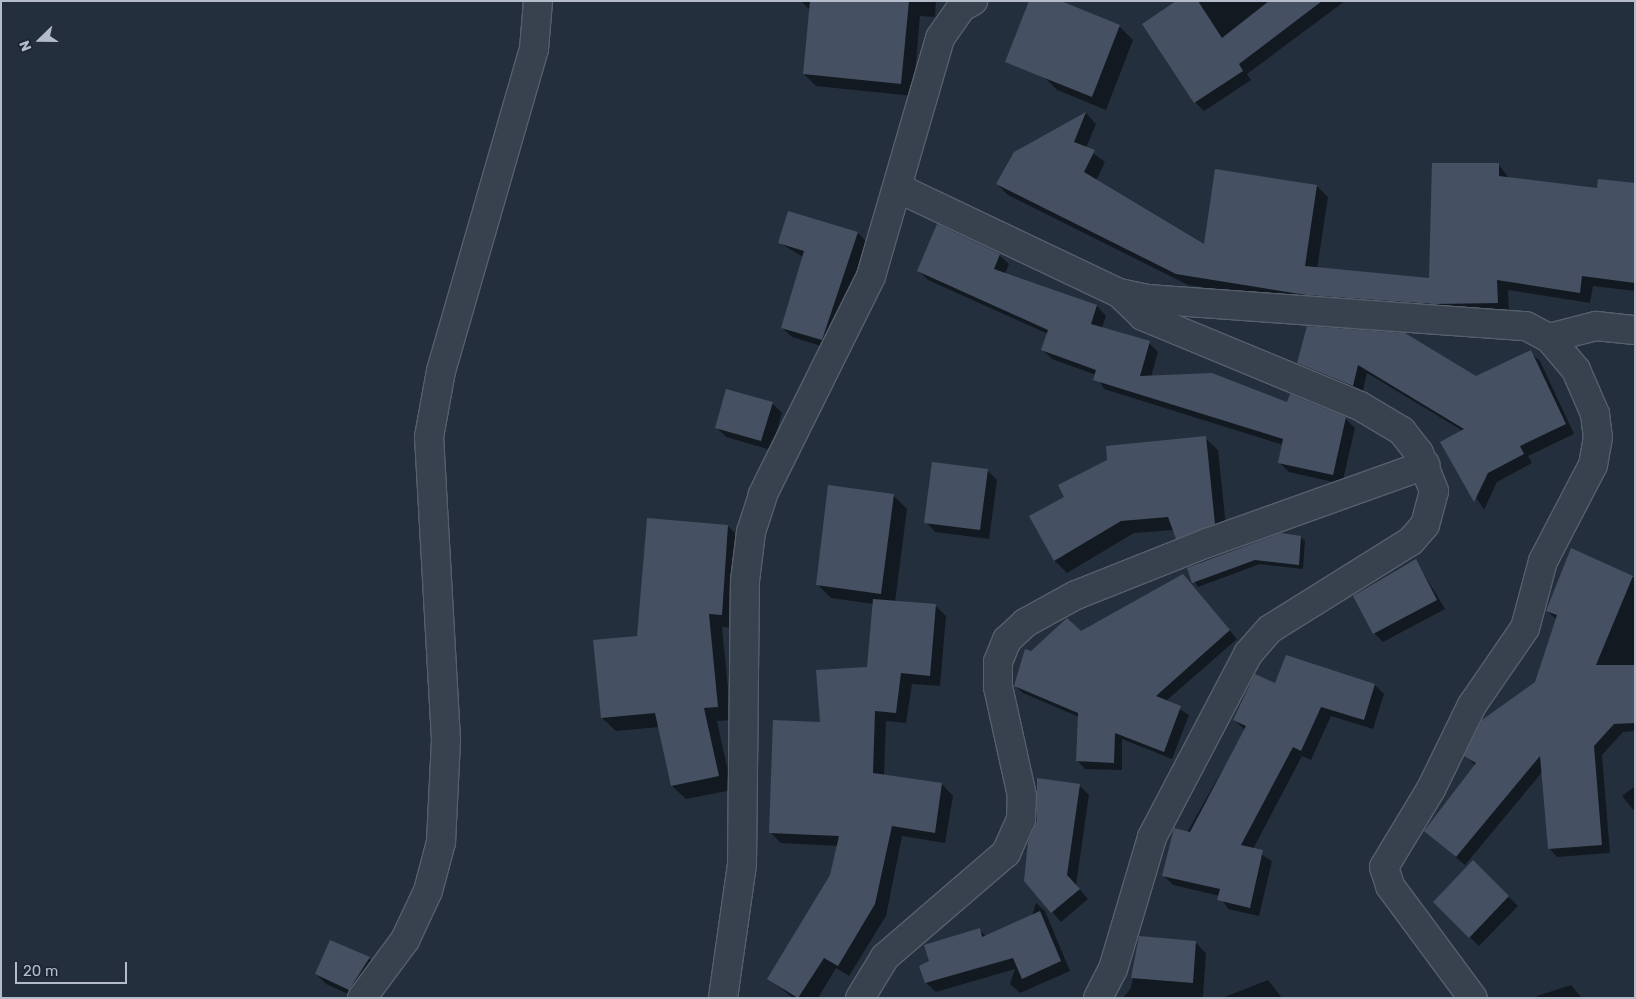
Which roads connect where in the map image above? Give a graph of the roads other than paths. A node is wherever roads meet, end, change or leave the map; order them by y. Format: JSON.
{"nodes":[{"id":1,"x":538,"y":1,"type":"edge"},
{"id":2,"x":966,"y":3,"type":"edge"},
{"id":3,"x":900,"y":189,"type":"junction"},
{"id":4,"x":1119,"y":293,"type":"junction"},
{"id":5,"x":1635,"y":330,"type":"edge"},
{"id":6,"x":1549,"y":338,"type":"junction"},
{"id":7,"x":1425,"y":464,"type":"junction"},
{"id":8,"x":362,"y":998,"type":"edge"},
{"id":9,"x":723,"y":998,"type":"edge"},
{"id":10,"x":860,"y":998,"type":"edge"},
{"id":11,"x":1098,"y":998,"type":"edge"},
{"id":12,"x":1473,"y":998,"type":"edge"}],
"edges":[{"from":1,"to":8,"type":"street"},
{"from":2,"to":3,"type":"street"},
{"from":3,"to":4,"type":"street"},
{"from":3,"to":9,"type":"street"},
{"from":4,"to":6,"type":"street"},
{"from":4,"to":7,"type":"street"},
{"from":5,"to":6,"type":"street"},
{"from":6,"to":12,"type":"street"},
{"from":7,"to":10,"type":"street"},
{"from":7,"to":11,"type":"street"}]}
